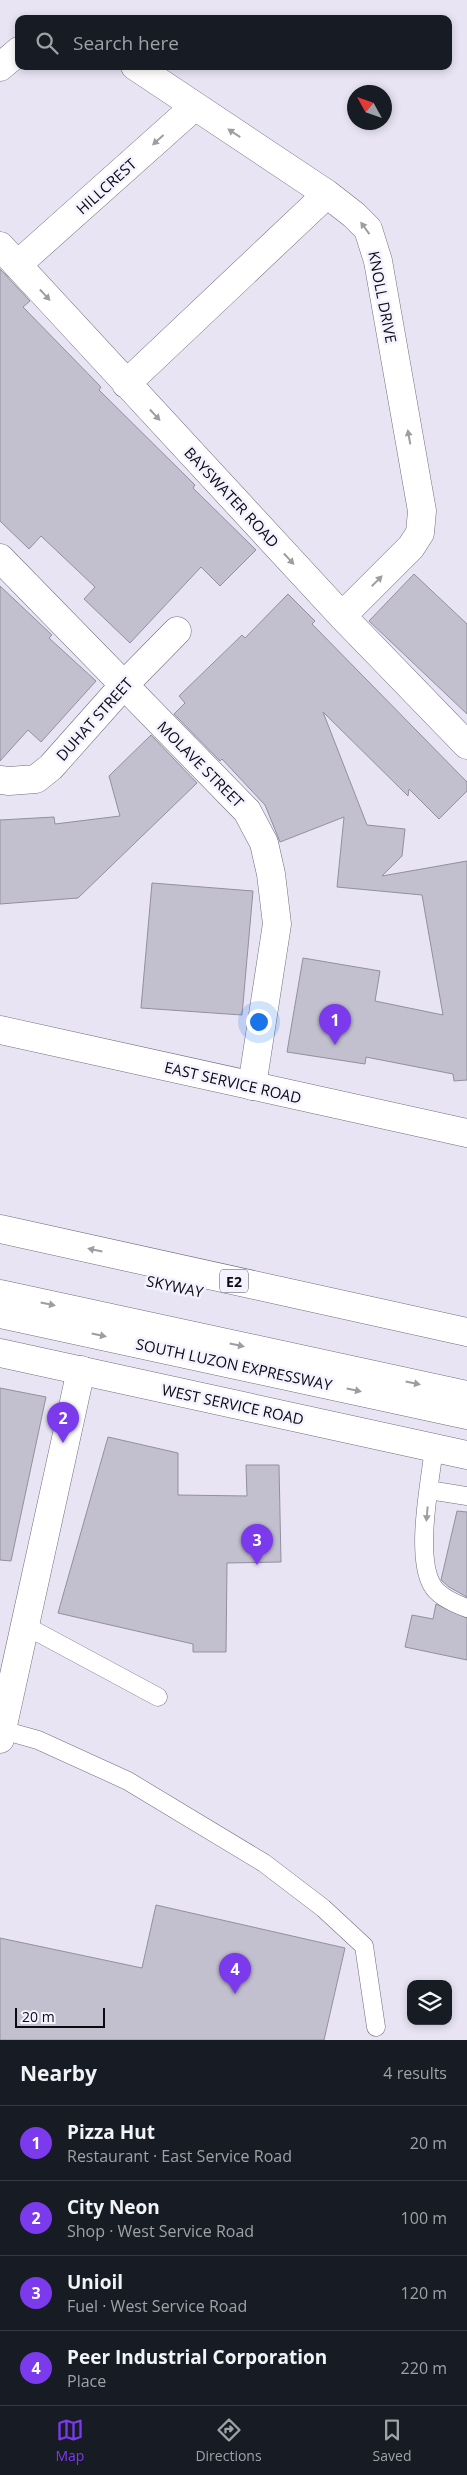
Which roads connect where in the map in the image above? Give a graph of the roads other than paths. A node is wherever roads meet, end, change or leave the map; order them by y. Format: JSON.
{"nodes":[{"id":1,"x":15,"y":54,"type":"edge"},
{"id":2,"x":0,"y":67,"type":"edge"},
{"id":3,"x":140,"y":70,"type":"edge"},
{"id":4,"x":194,"y":108,"type":"junction"},
{"id":5,"x":326,"y":194,"type":"junction"},
{"id":6,"x":9,"y":256,"type":"edge"},
{"id":7,"x":126,"y":384,"type":"junction"},
{"id":8,"x":0,"y":558,"type":"edge"},
{"id":9,"x":342,"y":616,"type":"junction"},
{"id":10,"x":177,"y":631,"type":"dead end"},
{"id":11,"x":124,"y":686,"type":"junction"},
{"id":12,"x":467,"y":746,"type":"edge"},
{"id":13,"x":0,"y":780,"type":"edge"},
{"id":14,"x":0,"y":1030,"type":"edge"},
{"id":15,"x":252,"y":1086,"type":"junction"},
{"id":16,"x":467,"y":1133,"type":"edge"},
{"id":17,"x":0,"y":1229,"type":"edge"},
{"id":18,"x":0,"y":1248,"type":"edge"},
{"id":19,"x":0,"y":1294,"type":"edge"},
{"id":20,"x":0,"y":1314,"type":"edge"},
{"id":21,"x":467,"y":1332,"type":"edge"},
{"id":22,"x":467,"y":1349,"type":"edge"},
{"id":23,"x":0,"y":1353,"type":"edge"},
{"id":24,"x":81,"y":1370,"type":"junction"},
{"id":25,"x":467,"y":1395,"type":"edge"},
{"id":26,"x":467,"y":1414,"type":"edge"},
{"id":27,"x":434,"y":1448,"type":"junction"},
{"id":28,"x":467,"y":1455,"type":"edge"},
{"id":29,"x":429,"y":1490,"type":"junction"},
{"id":30,"x":467,"y":1496,"type":"edge"},
{"id":31,"x":467,"y":1608,"type":"edge"},
{"id":32,"x":26,"y":1626,"type":"junction"},
{"id":33,"x":158,"y":1697,"type":"dead end"},
{"id":34,"x":1,"y":1735,"type":"edge"},
{"id":35,"x":376,"y":2027,"type":"dead end"}],
"edges":[{"from":1,"to":2,"type":"main road"},
{"from":3,"to":4,"type":"main road","name":"KNOLL DRIVE"},
{"from":5,"to":4,"type":"main road","name":"KNOLL DRIVE","one_way":true},
{"from":4,"to":6,"type":"main road","name":"HILLCREST","one_way":true},
{"from":5,"to":7,"type":"main road"},
{"from":9,"to":5,"type":"main road","name":"KNOLL DRIVE","one_way":true},
{"from":6,"to":7,"type":"main road","name":"BAYSWATER ROAD","one_way":true},
{"from":7,"to":9,"type":"main road","name":"BAYSWATER ROAD","one_way":true},
{"from":8,"to":11,"type":"main road","name":"MOLAVE STREET"},
{"from":9,"to":12,"type":"main road","name":"BAYSWATER ROAD"},
{"from":10,"to":11,"type":"main road","name":"DUHAT STREET"},
{"from":11,"to":13,"type":"main road","name":"DUHAT STREET"},
{"from":11,"to":15,"type":"main road","name":"MOLAVE STREET"},
{"from":14,"to":15,"type":"main road","name":"EAST SERVICE ROAD"},
{"from":15,"to":16,"type":"main road","name":"EAST SERVICE ROAD"},
{"from":21,"to":17,"type":"main road","number":"E2","one_way":true},
{"from":18,"to":22,"type":"main road","name":"SKYWAY","number":"E2"},
{"from":19,"to":25,"type":"main road","one_way":true},
{"from":20,"to":26,"type":"main road","name":"SOUTH LUZON EXPRESSWAY","one_way":true},
{"from":23,"to":24,"type":"main road","name":"WEST SERVICE ROAD"},
{"from":24,"to":27,"type":"main road","name":"WEST SERVICE ROAD"},
{"from":24,"to":32,"type":"main road"},
{"from":27,"to":28,"type":"main road","name":"WEST SERVICE ROAD"},
{"from":27,"to":29,"type":"lane"},
{"from":29,"to":30,"type":"lane"},
{"from":29,"to":31,"type":"lane","one_way":true},
{"from":32,"to":33,"type":"lane"},
{"from":32,"to":34,"type":"main road"},
{"from":34,"to":35,"type":"lane"}]}
